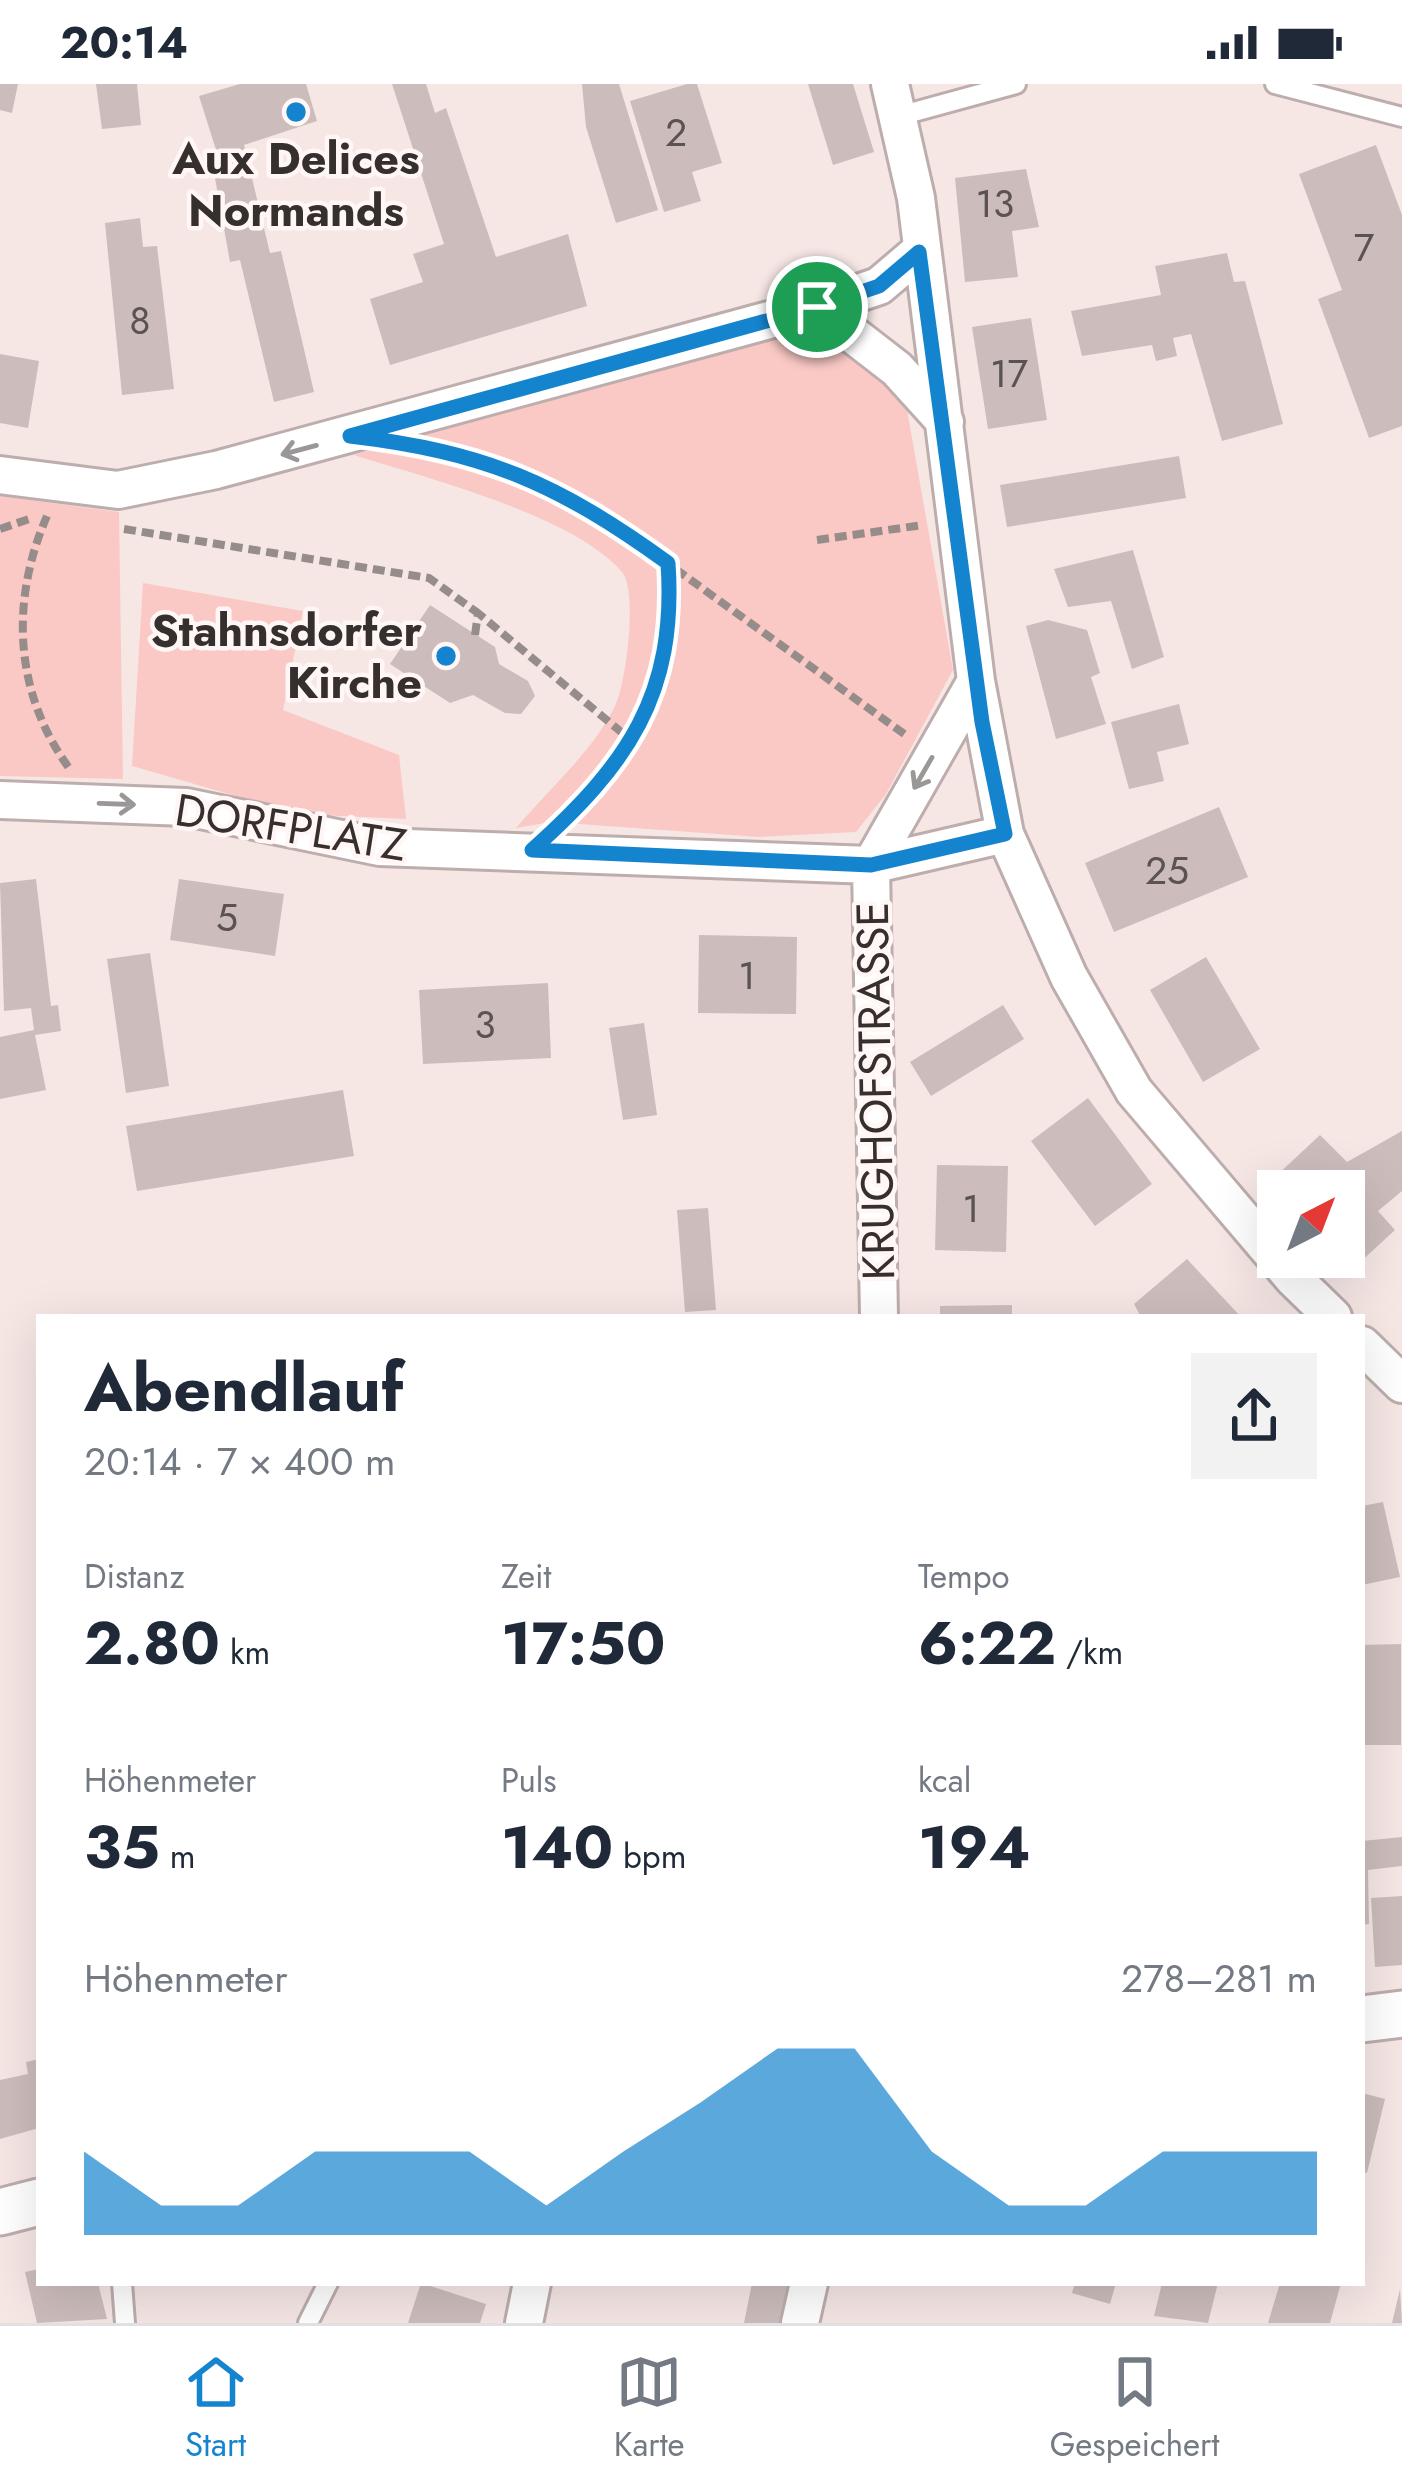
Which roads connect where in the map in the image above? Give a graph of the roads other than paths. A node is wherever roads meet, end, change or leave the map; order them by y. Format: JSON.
{"nodes":[{"id":1,"x":1016,"y":84,"type":"edge"},
{"id":2,"x":1275,"y":84,"type":"edge"},
{"id":3,"x":895,"y":100,"type":"edge"},
{"id":4,"x":1402,"y":117,"type":"edge"},
{"id":5,"x":919,"y":252,"type":"junction"},
{"id":6,"x":817,"y":307,"type":"junction"},
{"id":7,"x":945,"y":422,"type":"junction"},
{"id":8,"x":0,"y":475,"type":"edge"},
{"id":9,"x":976,"y":682,"type":"junction"},
{"id":10,"x":0,"y":800,"type":"edge"},
{"id":11,"x":1005,"y":834,"type":"junction"},
{"id":12,"x":871,"y":865,"type":"junction"},
{"id":13,"x":879,"y":1314,"type":"edge"},
{"id":14,"x":1330,"y":1314,"type":"edge"},
{"id":15,"x":1365,"y":1348,"type":"edge"},
{"id":16,"x":1402,"y":1384,"type":"edge"},
{"id":17,"x":1402,"y":2014,"type":"edge"},
{"id":18,"x":1365,"y":2019,"type":"edge"},
{"id":19,"x":36,"y":2203,"type":"edge"},
{"id":20,"x":0,"y":2212,"type":"edge"},
{"id":21,"x":122,"y":2286,"type":"edge"},
{"id":22,"x":326,"y":2286,"type":"edge"},
{"id":23,"x":531,"y":2286,"type":"edge"},
{"id":24,"x":808,"y":2286,"type":"edge"},
{"id":25,"x":125,"y":2323,"type":"edge"},
{"id":26,"x":308,"y":2323,"type":"edge"},
{"id":27,"x":524,"y":2323,"type":"edge"},
{"id":28,"x":800,"y":2323,"type":"edge"}],
"edges":[{"from":1,"to":3,"type":"lane"},
{"from":2,"to":4,"type":"lane"},
{"from":3,"to":5,"type":"street"},
{"from":5,"to":6,"type":"street"},
{"from":5,"to":7,"type":"street"},
{"from":6,"to":7,"type":"street"},
{"from":6,"to":8,"type":"street","one_way":true},
{"from":7,"to":9,"type":"street"},
{"from":9,"to":11,"type":"street"},
{"from":9,"to":12,"type":"street","one_way":true},
{"from":10,"to":12,"type":"street","name":"DORFPLATZ","one_way":true},
{"from":11,"to":12,"type":"street","name":"DORFPLATZ"},
{"from":11,"to":14,"type":"street"},
{"from":12,"to":13,"type":"street","name":"KRUGHOFSTRASSE"},
{"from":15,"to":16,"type":"street"},
{"from":17,"to":18,"type":"street"},
{"from":19,"to":20,"type":"street"},
{"from":21,"to":25,"type":"lane"},
{"from":22,"to":26,"type":"lane"},
{"from":23,"to":27,"type":"street"},
{"from":24,"to":28,"type":"street"}]}
